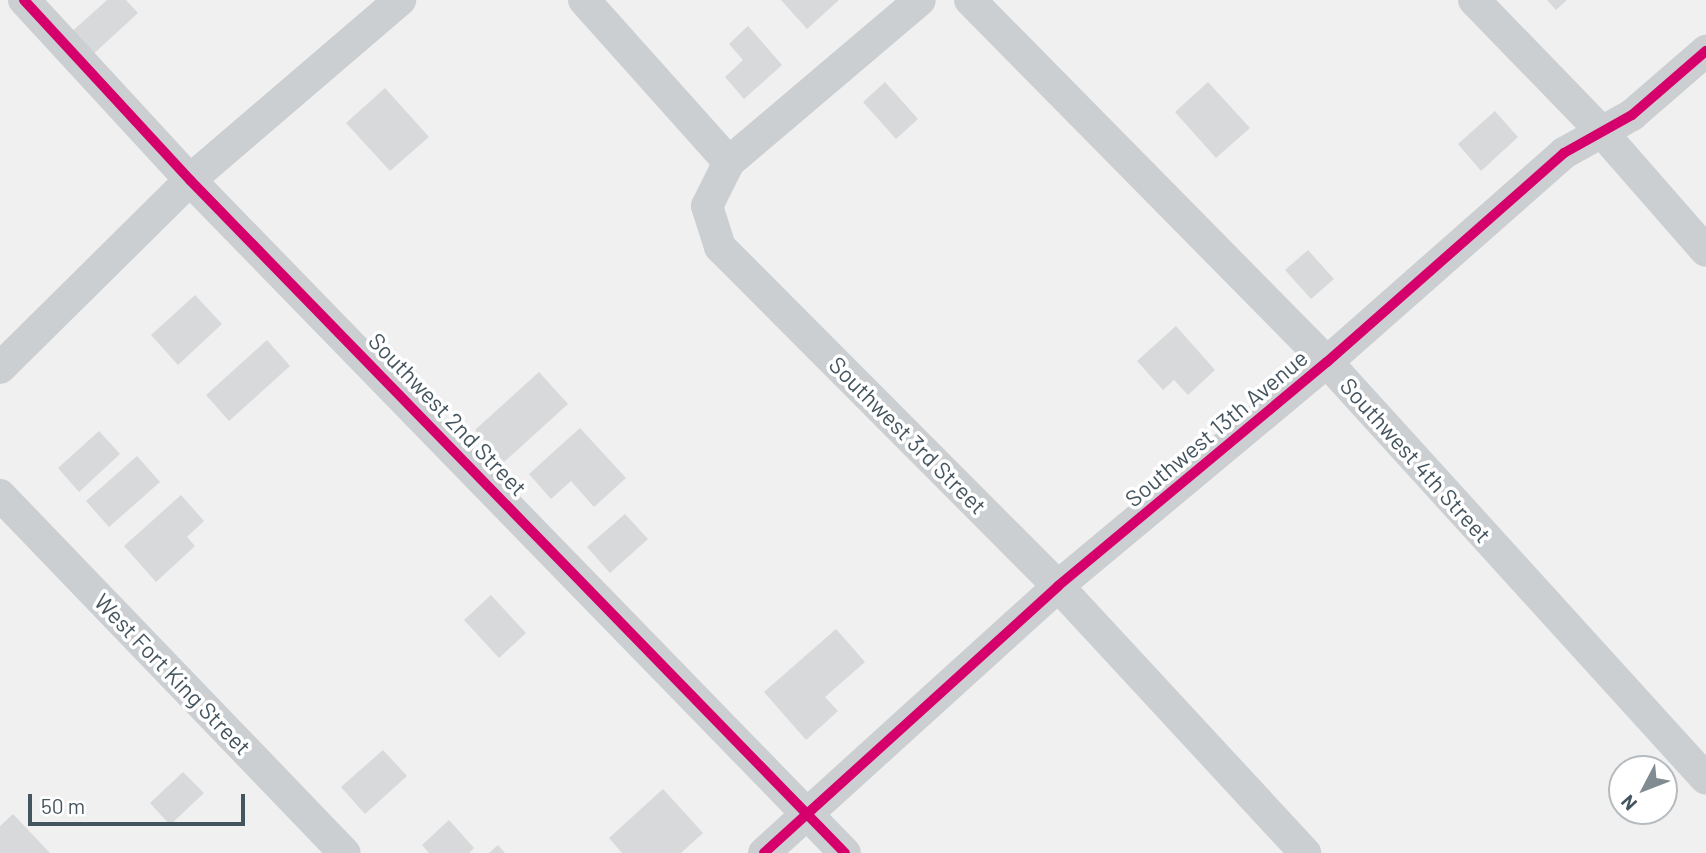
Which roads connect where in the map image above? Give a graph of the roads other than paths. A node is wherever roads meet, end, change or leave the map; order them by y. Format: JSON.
{"nodes":[{"id":1,"x":24,"y":0,"type":"edge"},
{"id":2,"x":400,"y":0,"type":"edge"},
{"id":3,"x":584,"y":0,"type":"edge"},
{"id":4,"x":920,"y":0,"type":"edge"},
{"id":5,"x":971,"y":0,"type":"edge"},
{"id":6,"x":1474,"y":0,"type":"edge"},
{"id":7,"x":1706,"y":51,"type":"edge"},
{"id":8,"x":1601,"y":131,"type":"junction"},
{"id":9,"x":729,"y":162,"type":"junction"},
{"id":10,"x":190,"y":180,"type":"junction"},
{"id":11,"x":1706,"y":251,"type":"edge"},
{"id":12,"x":1328,"y":362,"type":"junction"},
{"id":13,"x":0,"y":368,"type":"edge"},
{"id":14,"x":0,"y":495,"type":"edge"},
{"id":15,"x":1058,"y":586,"type":"junction"},
{"id":16,"x":1706,"y":779,"type":"edge"},
{"id":17,"x":809,"y":814,"type":"junction"},
{"id":18,"x":345,"y":853,"type":"edge"},
{"id":19,"x":764,"y":853,"type":"edge"},
{"id":20,"x":845,"y":853,"type":"edge"},
{"id":21,"x":1305,"y":853,"type":"edge"}],
"edges":[{"from":1,"to":10,"type":"street","name":"Southwest 2nd Street"},
{"from":2,"to":10,"type":"street"},
{"from":3,"to":9,"type":"street"},
{"from":4,"to":9,"type":"street"},
{"from":5,"to":12,"type":"street","name":"Southwest 4th Street"},
{"from":6,"to":8,"type":"street"},
{"from":7,"to":8,"type":"street","name":"Southwest 13th Avenue"},
{"from":8,"to":11,"type":"street"},
{"from":8,"to":12,"type":"street","name":"Southwest 13th Avenue"},
{"from":9,"to":15,"type":"street","name":"Southwest 3rd Street"},
{"from":10,"to":13,"type":"street"},
{"from":10,"to":17,"type":"street","name":"Southwest 2nd Street"},
{"from":12,"to":15,"type":"street","name":"Southwest 13th Avenue"},
{"from":12,"to":16,"type":"street","name":"Southwest 4th Street"},
{"from":14,"to":18,"type":"street","name":"West Fort King Street"},
{"from":15,"to":17,"type":"street","name":"Southwest 13th Avenue"},
{"from":15,"to":21,"type":"street","name":"Southwest 3rd Street"},
{"from":17,"to":19,"type":"street","name":"Southwest 13th Avenue"},
{"from":17,"to":20,"type":"street","name":"Southwest 2nd Street"}]}
